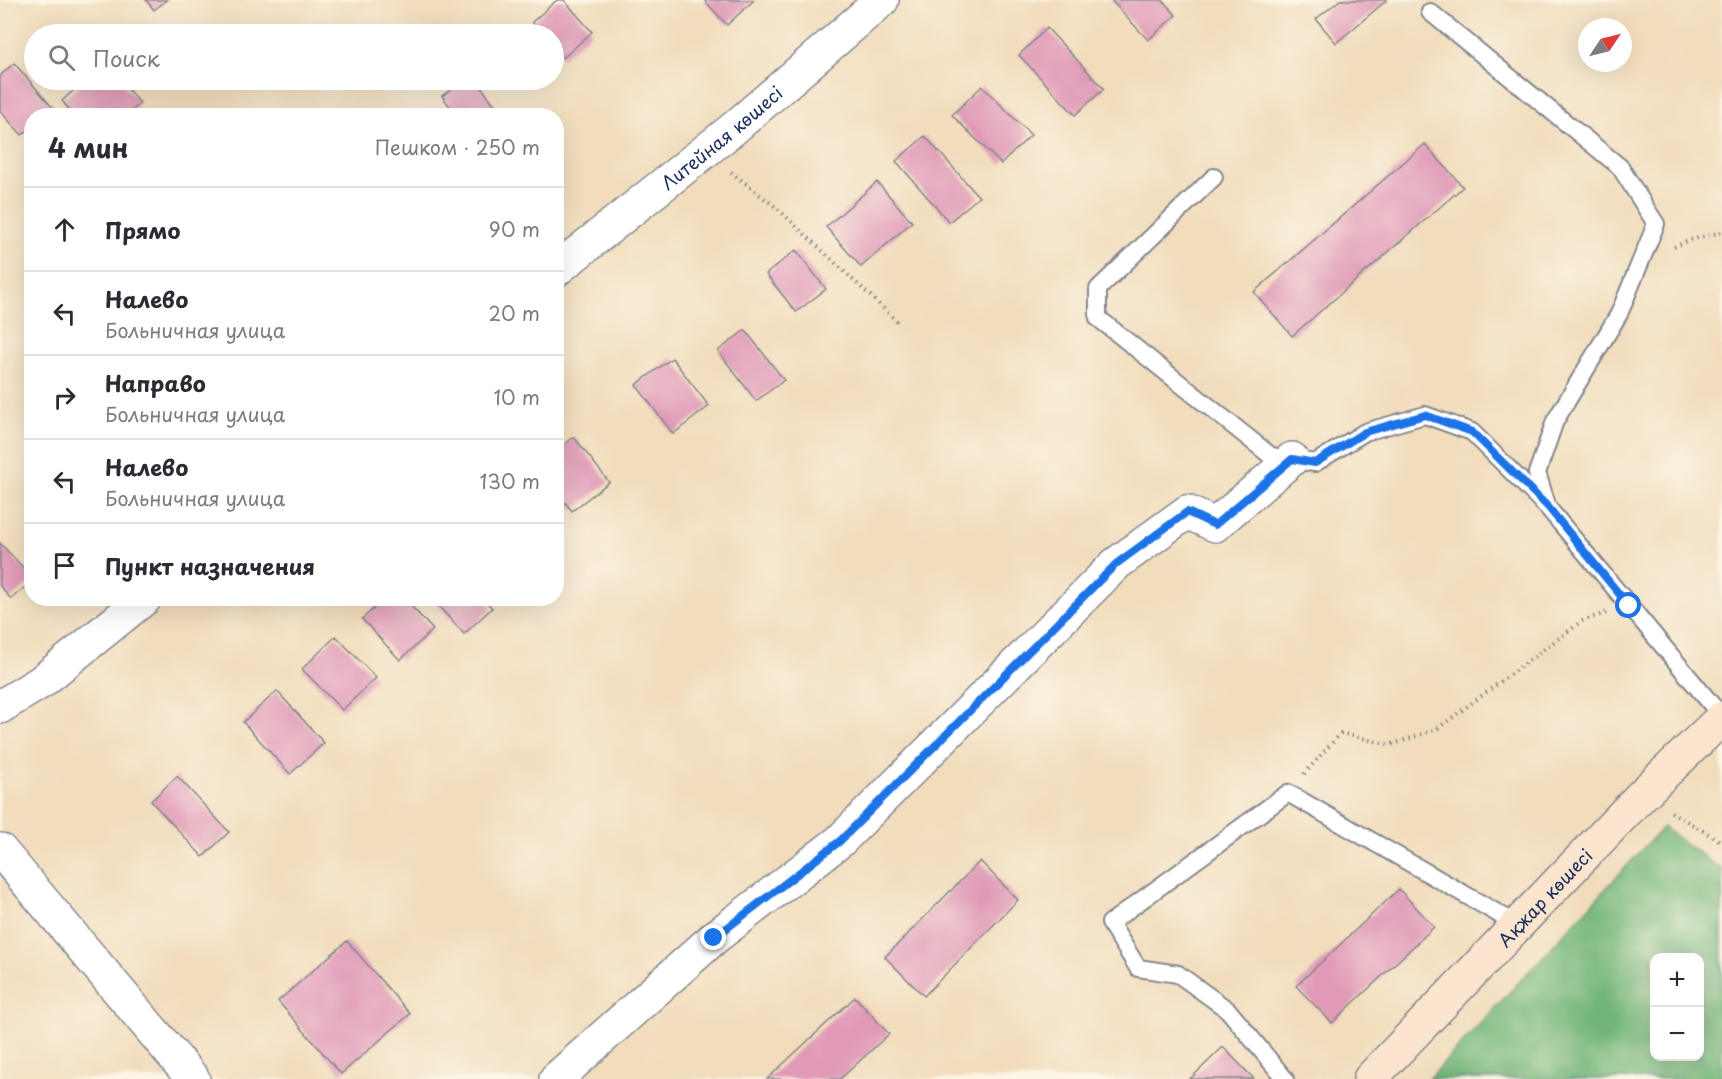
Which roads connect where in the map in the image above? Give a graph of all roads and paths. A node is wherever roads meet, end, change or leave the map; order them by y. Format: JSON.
{"nodes":[{"id":1,"x":882,"y":0,"type":"edge"},
{"id":2,"x":1430,"y":12,"type":"dead end"},
{"id":3,"x":705,"y":152,"type":"junction"},
{"id":4,"x":1214,"y":177,"type":"dead end"},
{"id":5,"x":1722,"y":232,"type":"edge"},
{"id":6,"x":1640,"y":263,"type":"junction"},
{"id":7,"x":564,"y":264,"type":"edge"},
{"id":8,"x":899,"y":323,"type":"dead end"},
{"id":9,"x":1292,"y":459,"type":"junction"},
{"id":10,"x":1548,"y":507,"type":"junction"},
{"id":11,"x":135,"y":606,"type":"edge"},
{"id":12,"x":1629,"y":606,"type":"junction"},
{"id":13,"x":0,"y":707,"type":"edge"},
{"id":14,"x":1722,"y":718,"type":"edge"},
{"id":15,"x":1288,"y":793,"type":"junction"},
{"id":16,"x":1642,"y":795,"type":"junction"},
{"id":17,"x":1722,"y":842,"type":"edge"},
{"id":18,"x":0,"y":850,"type":"edge"},
{"id":19,"x":1518,"y":925,"type":"junction"},
{"id":20,"x":193,"y":1079,"type":"edge"},
{"id":21,"x":556,"y":1079,"type":"edge"},
{"id":22,"x":1285,"y":1079,"type":"edge"},
{"id":23,"x":1370,"y":1079,"type":"edge"}],
"edges":[{"from":1,"to":3,"type":"street","name":"Литейная көшесі"},
{"from":2,"to":6,"type":"lane"},
{"from":3,"to":7,"type":"street","name":"Литейная көшесі"},
{"from":3,"to":8,"type":"path"},
{"from":4,"to":9,"type":"lane"},
{"from":5,"to":6,"type":"path"},
{"from":6,"to":10,"type":"lane"},
{"from":9,"to":10,"type":"lane"},
{"from":9,"to":21,"type":"street"},
{"from":10,"to":12,"type":"lane"},
{"from":11,"to":13,"type":"street"},
{"from":12,"to":14,"type":"lane"},
{"from":12,"to":15,"type":"path"},
{"from":14,"to":16,"type":"street","name":"Ақжар көшесі"},
{"from":15,"to":19,"type":"lane"},
{"from":15,"to":22,"type":"lane"},
{"from":16,"to":17,"type":"path"},
{"from":16,"to":19,"type":"street","name":"Ақжар көшесі"},
{"from":18,"to":20,"type":"street"},
{"from":19,"to":23,"type":"street","name":"Ақжар көшесі"}]}
